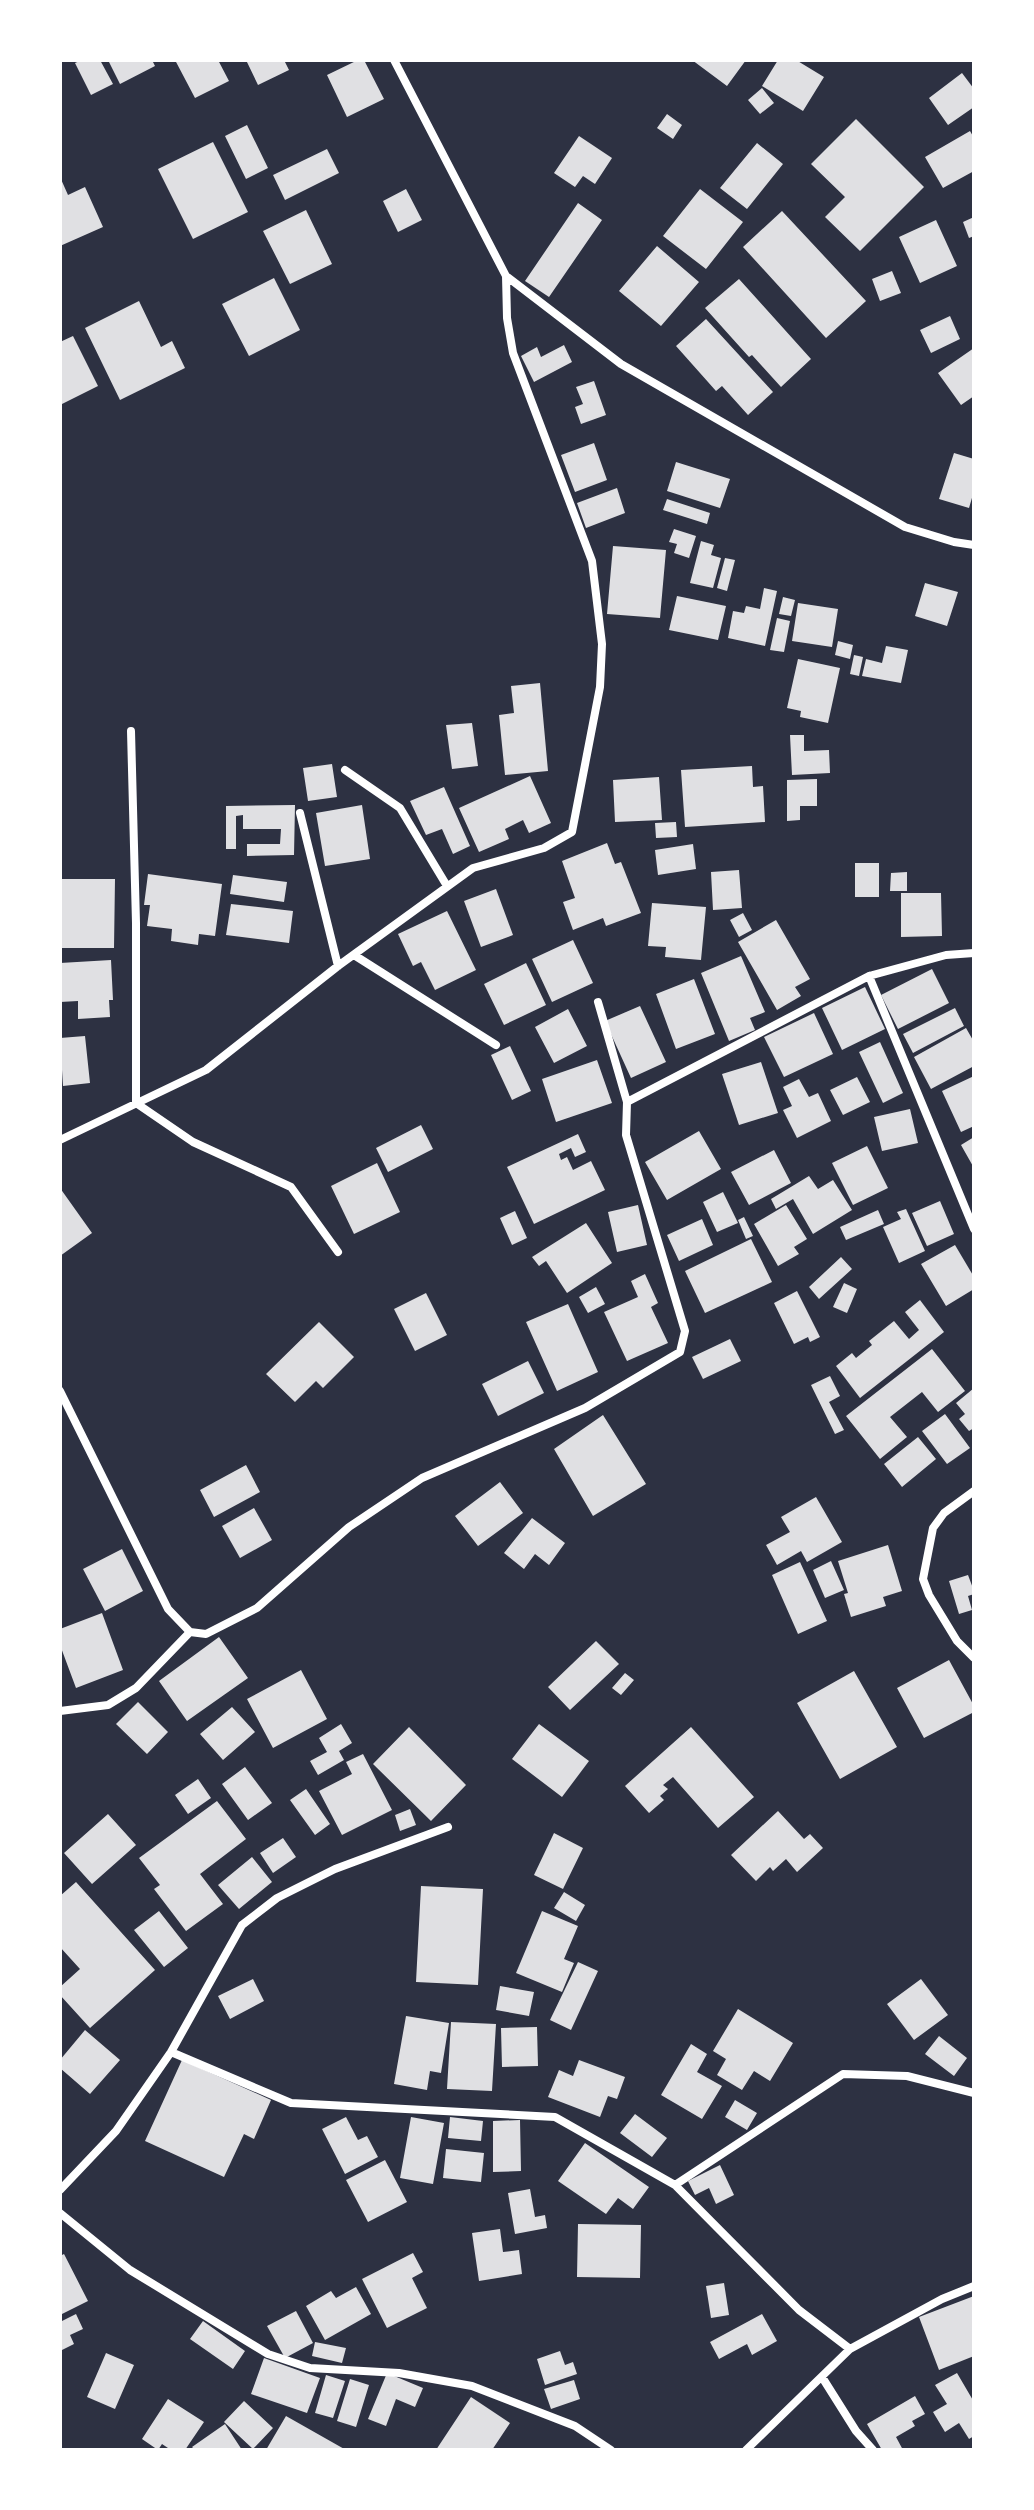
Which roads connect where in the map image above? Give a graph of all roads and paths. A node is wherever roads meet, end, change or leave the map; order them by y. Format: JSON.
{"nodes":[{"id":1,"x":394,"y":60,"type":"edge"},
{"id":2,"x":506,"y":276,"type":"junction"},
{"id":3,"x":974,"y":545,"type":"edge"},
{"id":4,"x":131,"y":731,"type":"dead end"},
{"id":5,"x":345,"y":770,"type":"dead end"},
{"id":6,"x":300,"y":813,"type":"dead end"},
{"id":7,"x":447,"y":886,"type":"junction"},
{"id":8,"x":974,"y":953,"type":"edge"},
{"id":9,"x":354,"y":955,"type":"junction"},
{"id":10,"x":338,"y":966,"type":"junction"},
{"id":11,"x":869,"y":976,"type":"junction"},
{"id":12,"x":598,"y":1002,"type":"dead end"},
{"id":13,"x":496,"y":1045,"type":"dead end"},
{"id":14,"x":627,"y":1102,"type":"junction"},
{"id":15,"x":136,"y":1103,"type":"junction"},
{"id":16,"x":60,"y":1140,"type":"edge"},
{"id":17,"x":974,"y":1229,"type":"edge"},
{"id":18,"x":338,"y":1252,"type":"dead end"},
{"id":19,"x":60,"y":1391,"type":"edge"},
{"id":20,"x":974,"y":1491,"type":"edge"},
{"id":21,"x":190,"y":1632,"type":"junction"},
{"id":22,"x":974,"y":1658,"type":"edge"},
{"id":23,"x":60,"y":1711,"type":"edge"},
{"id":24,"x":448,"y":1827,"type":"dead end"},
{"id":25,"x":171,"y":2052,"type":"junction"},
{"id":26,"x":974,"y":2093,"type":"edge"},
{"id":27,"x":675,"y":2185,"type":"junction"},
{"id":28,"x":60,"y":2190,"type":"edge"},
{"id":29,"x":60,"y":2213,"type":"edge"},
{"id":30,"x":974,"y":2286,"type":"edge"},
{"id":31,"x":850,"y":2349,"type":"junction"},
{"id":32,"x":822,"y":2377,"type":"junction"},
{"id":33,"x":611,"y":2450,"type":"edge"},
{"id":34,"x":746,"y":2450,"type":"edge"},
{"id":35,"x":873,"y":2450,"type":"edge"}],
"edges":[{"from":1,"to":2,"type":"street"},
{"from":2,"to":3,"type":"street"},
{"from":2,"to":7,"type":"street"},
{"from":4,"to":15,"type":"street"},
{"from":5,"to":7,"type":"street"},
{"from":6,"to":10,"type":"street"},
{"from":7,"to":9,"type":"street"},
{"from":8,"to":11,"type":"street"},
{"from":9,"to":10,"type":"street"},
{"from":9,"to":13,"type":"street"},
{"from":10,"to":15,"type":"street"},
{"from":11,"to":14,"type":"street"},
{"from":11,"to":17,"type":"street"},
{"from":12,"to":14,"type":"street"},
{"from":14,"to":21,"type":"street"},
{"from":15,"to":16,"type":"street"},
{"from":15,"to":18,"type":"street"},
{"from":19,"to":21,"type":"street"},
{"from":20,"to":22,"type":"street"},
{"from":21,"to":23,"type":"street"},
{"from":24,"to":25,"type":"street"},
{"from":25,"to":27,"type":"street"},
{"from":25,"to":28,"type":"street"},
{"from":26,"to":27,"type":"street"},
{"from":27,"to":31,"type":"street"},
{"from":29,"to":33,"type":"street"},
{"from":30,"to":31,"type":"street"},
{"from":31,"to":32,"type":"street"},
{"from":32,"to":34,"type":"street"},
{"from":32,"to":35,"type":"street"}]}
